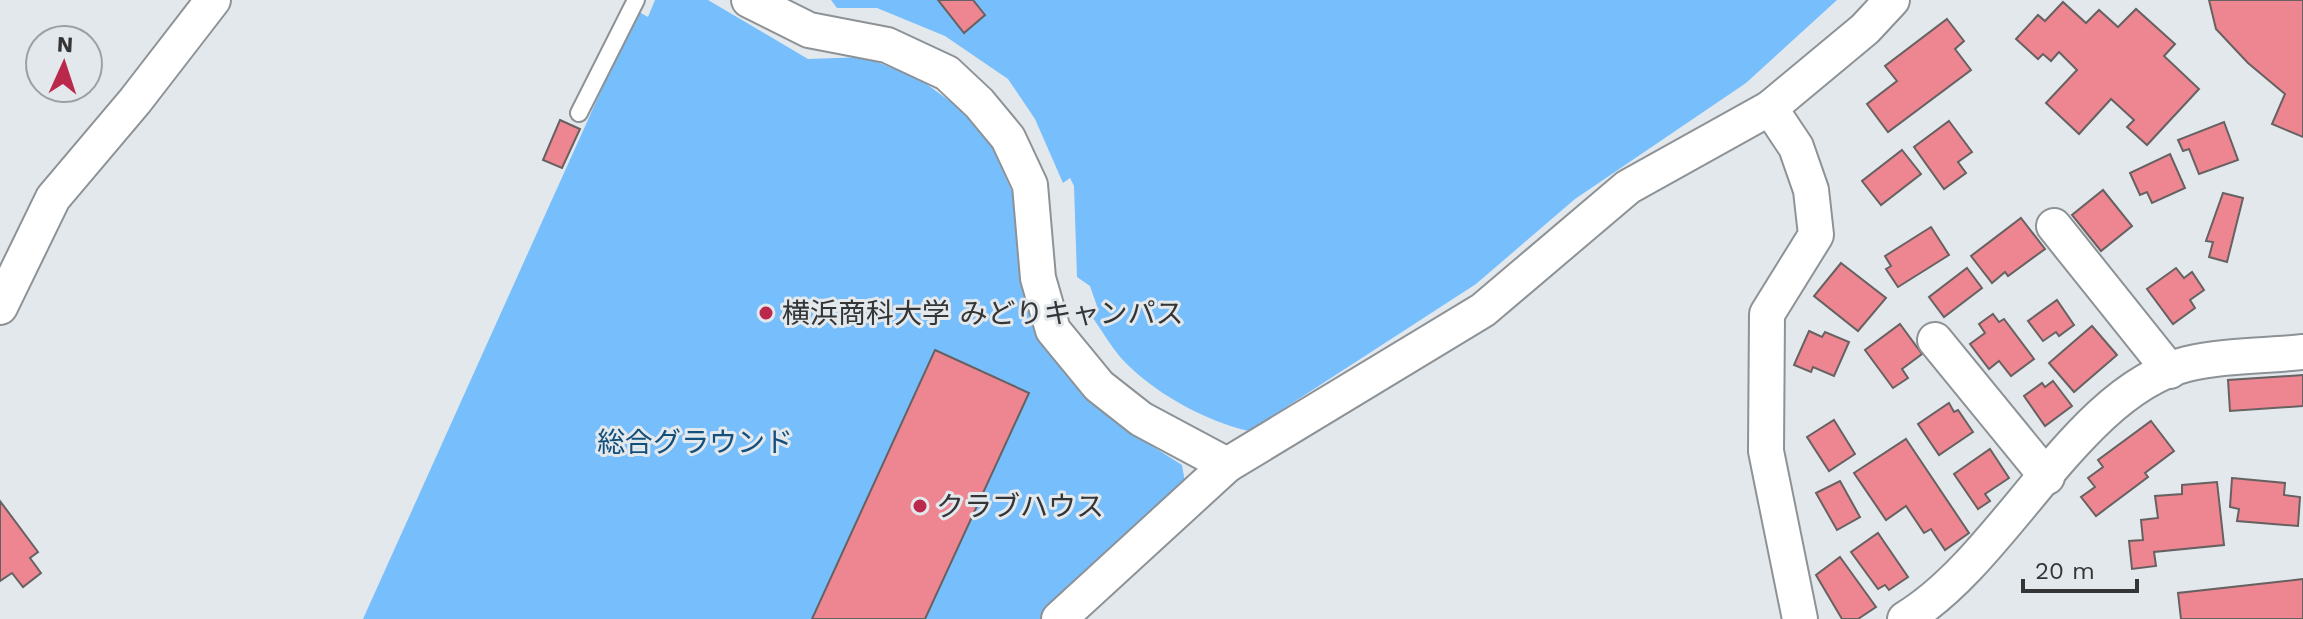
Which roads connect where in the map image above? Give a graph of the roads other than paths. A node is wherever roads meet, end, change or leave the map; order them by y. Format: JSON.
{"nodes":[{"id":1,"x":213,"y":0,"type":"edge"},
{"id":2,"x":636,"y":0,"type":"edge"},
{"id":3,"x":749,"y":0,"type":"edge"},
{"id":4,"x":1892,"y":0,"type":"edge"},
{"id":5,"x":1770,"y":108,"type":"junction"},
{"id":6,"x":579,"y":113,"type":"dead end"},
{"id":7,"x":2054,"y":226,"type":"dead end"},
{"id":8,"x":0,"y":307,"type":"edge"},
{"id":9,"x":1935,"y":340,"type":"dead end"},
{"id":10,"x":2303,"y":352,"type":"edge"},
{"id":11,"x":2170,"y":371,"type":"junction"},
{"id":12,"x":1227,"y":465,"type":"junction"},
{"id":13,"x":2047,"y":477,"type":"junction"},
{"id":14,"x":1059,"y":619,"type":"edge"},
{"id":15,"x":1800,"y":619,"type":"edge"},
{"id":16,"x":1905,"y":619,"type":"edge"}],
"edges":[{"from":1,"to":8,"type":"street"},
{"from":2,"to":6,"type":"lane"},
{"from":3,"to":12,"type":"street"},
{"from":4,"to":5,"type":"street"},
{"from":5,"to":12,"type":"street"},
{"from":5,"to":15,"type":"street"},
{"from":7,"to":11,"type":"street"},
{"from":9,"to":13,"type":"street"},
{"from":10,"to":11,"type":"street"},
{"from":11,"to":13,"type":"street"},
{"from":12,"to":14,"type":"street"},
{"from":13,"to":16,"type":"street"}]}
